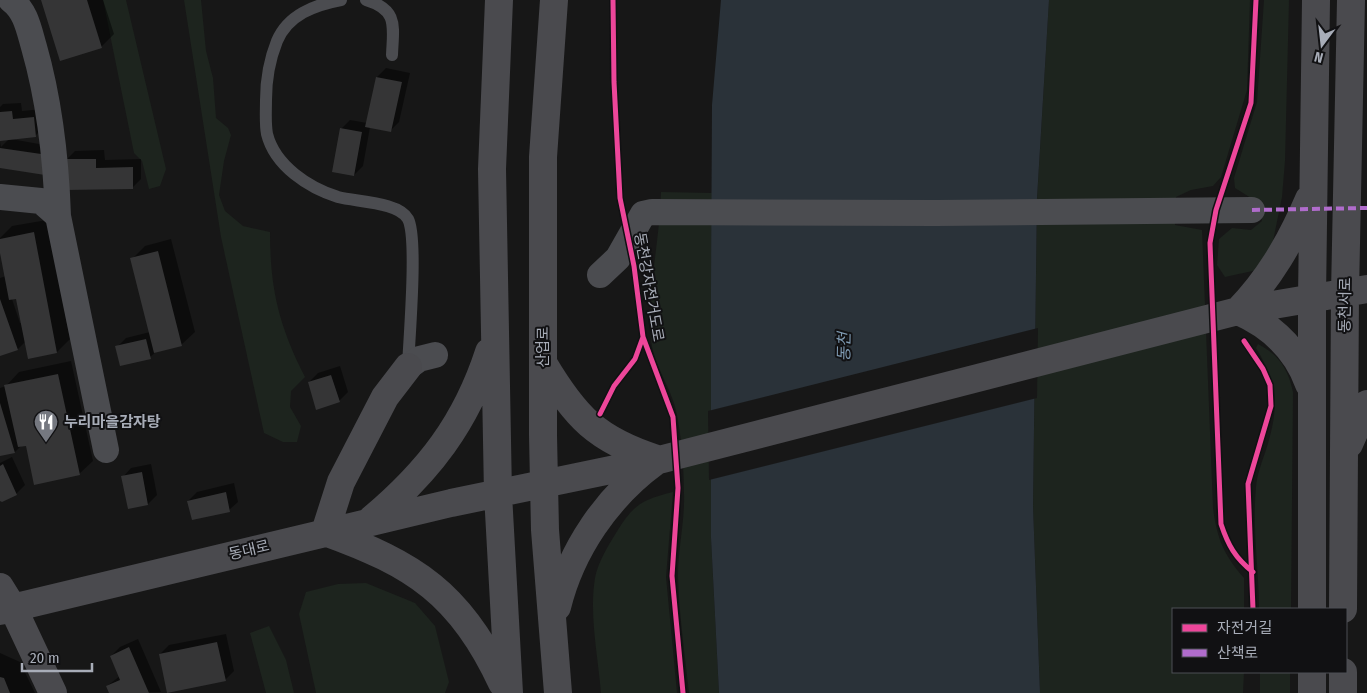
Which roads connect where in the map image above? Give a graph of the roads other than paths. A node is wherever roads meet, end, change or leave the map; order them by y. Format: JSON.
{"nodes":[{"id":1,"x":11,"y":0,"type":"edge"},
{"id":2,"x":340,"y":0,"type":"edge"},
{"id":3,"x":366,"y":0,"type":"edge"},
{"id":4,"x":499,"y":0,"type":"edge"},
{"id":5,"x":554,"y":0,"type":"edge"},
{"id":6,"x":1316,"y":0,"type":"edge"},
{"id":7,"x":1351,"y":0,"type":"edge"},
{"id":8,"x":392,"y":55,"type":"dead end"},
{"id":9,"x":1349,"y":112,"type":"junction"},
{"id":10,"x":1367,"y":144,"type":"edge"},
{"id":11,"x":1314,"y":189,"type":"junction"},
{"id":12,"x":0,"y":197,"type":"edge"},
{"id":13,"x":1252,"y":210,"type":"dead end"},
{"id":14,"x":58,"y":216,"type":"junction"},
{"id":15,"x":600,"y":275,"type":"dead end"},
{"id":16,"x":1356,"y":291,"type":"edge"},
{"id":17,"x":1312,"y":298,"type":"junction"},
{"id":18,"x":1238,"y":311,"type":"junction"},
{"id":19,"x":495,"y":334,"type":"junction"},
{"id":20,"x":435,"y":355,"type":"dead end"},
{"id":21,"x":543,"y":362,"type":"junction"},
{"id":22,"x":408,"y":366,"type":"junction"},
{"id":23,"x":1312,"y":392,"type":"junction"},
{"id":24,"x":1367,"y":404,"type":"edge"},
{"id":25,"x":106,"y":450,"type":"dead end"},
{"id":26,"x":1344,"y":457,"type":"junction"},
{"id":27,"x":659,"y":460,"type":"junction"},
{"id":28,"x":544,"y":484,"type":"junction"},
{"id":29,"x":498,"y":494,"type":"junction"},
{"id":30,"x":368,"y":522,"type":"junction"},
{"id":31,"x":325,"y":532,"type":"junction"},
{"id":32,"x":4,"y":602,"type":"edge"},
{"id":33,"x":1312,"y":608,"type":"edge"},
{"id":34,"x":1343,"y":608,"type":"edge"},
{"id":35,"x":553,"y":624,"type":"junction"},
{"id":36,"x":1312,"y":673,"type":"edge"},
{"id":37,"x":1343,"y":673,"type":"edge"},
{"id":38,"x":53,"y":693,"type":"edge"},
{"id":39,"x":508,"y":693,"type":"edge"},
{"id":40,"x":558,"y":693,"type":"edge"},
{"id":41,"x":1312,"y":693,"type":"edge"},
{"id":42,"x":1343,"y":693,"type":"edge"}],
"edges":[{"from":1,"to":14,"type":"street"},
{"from":2,"to":22,"type":"lane"},
{"from":3,"to":8,"type":"lane"},
{"from":4,"to":19,"type":"street"},
{"from":5,"to":21,"type":"street","name":"산업로"},
{"from":6,"to":11,"type":"street"},
{"from":7,"to":9,"type":"street","name":"동천서로"},
{"from":9,"to":10,"type":"street"},
{"from":9,"to":16,"type":"street","name":"동천서로"},
{"from":11,"to":17,"type":"street"},
{"from":11,"to":18,"type":"street"},
{"from":12,"to":14,"type":"street"},
{"from":13,"to":15,"type":"street"},
{"from":14,"to":25,"type":"street"},
{"from":16,"to":17,"type":"street","name":"동대로"},
{"from":16,"to":26,"type":"street","name":"동천서로"},
{"from":17,"to":18,"type":"street","name":"동대로"},
{"from":17,"to":23,"type":"street"},
{"from":18,"to":23,"type":"street"},
{"from":18,"to":27,"type":"street","name":"동대로"},
{"from":19,"to":29,"type":"street"},
{"from":19,"to":30,"type":"street"},
{"from":20,"to":22,"type":"street"},
{"from":21,"to":27,"type":"street"},
{"from":21,"to":28,"type":"street","name":"산업로"},
{"from":22,"to":31,"type":"street"},
{"from":23,"to":33,"type":"street"},
{"from":24,"to":26,"type":"street"},
{"from":26,"to":34,"type":"street","name":"동천서로"},
{"from":27,"to":28,"type":"street","name":"동대로"},
{"from":27,"to":35,"type":"street"},
{"from":28,"to":29,"type":"street","name":"동대로"},
{"from":28,"to":35,"type":"street","name":"산업로"},
{"from":29,"to":30,"type":"street","name":"동대로"},
{"from":29,"to":39,"type":"street"},
{"from":30,"to":31,"type":"street","name":"동대로"},
{"from":31,"to":32,"type":"street","name":"동대로"},
{"from":31,"to":39,"type":"street"},
{"from":32,"to":38,"type":"street"},
{"from":35,"to":40,"type":"street","name":"산업로"},
{"from":36,"to":41,"type":"street"},
{"from":37,"to":42,"type":"street"}]}
